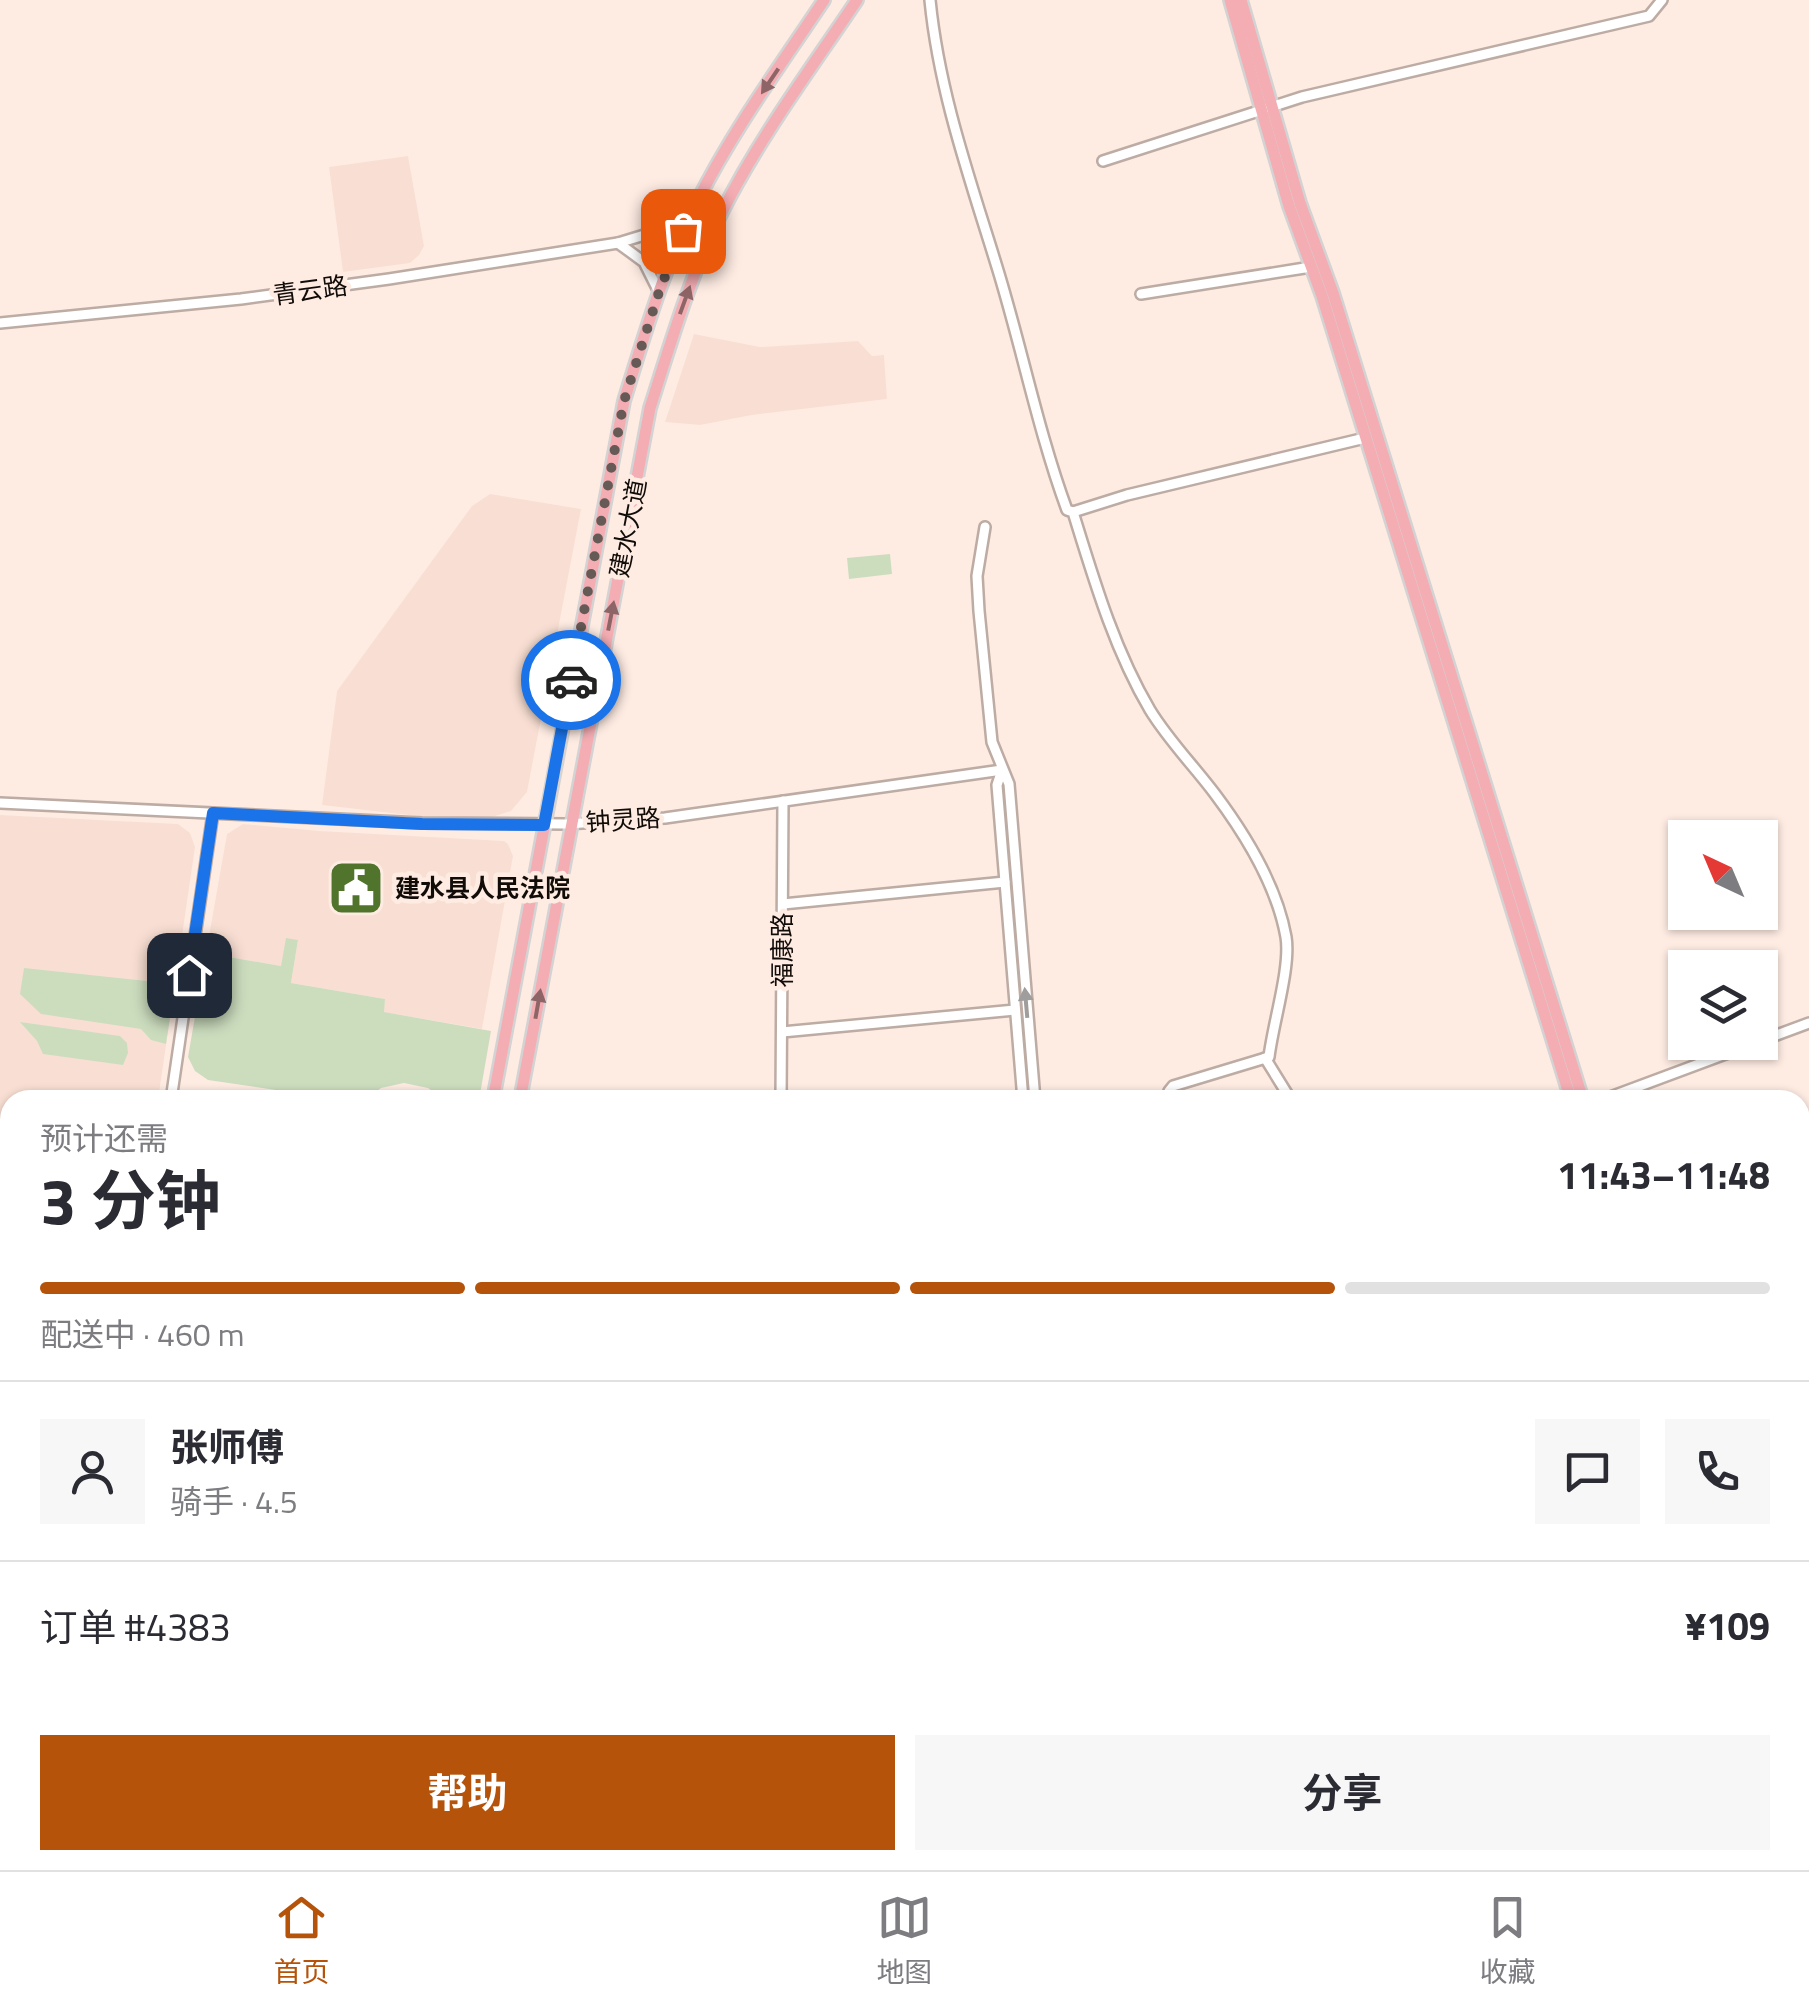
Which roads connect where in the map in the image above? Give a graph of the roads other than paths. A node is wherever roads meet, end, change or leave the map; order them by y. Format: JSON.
{"nodes":[{"id":1,"x":824,"y":0,"type":"edge"},
{"id":2,"x":856,"y":0,"type":"edge"},
{"id":3,"x":930,"y":0,"type":"edge"},
{"id":4,"x":1230,"y":0,"type":"edge"},
{"id":5,"x":1241,"y":0,"type":"edge"},
{"id":6,"x":1662,"y":0,"type":"edge"},
{"id":7,"x":1267,"y":106,"type":"junction"},
{"id":8,"x":1103,"y":161,"type":"dead end"},
{"id":9,"x":687,"y":222,"type":"junction"},
{"id":10,"x":618,"y":243,"type":"junction"},
{"id":11,"x":1311,"y":267,"type":"junction"},
{"id":12,"x":659,"y":292,"type":"junction"},
{"id":13,"x":1141,"y":294,"type":"dead end"},
{"id":14,"x":0,"y":324,"type":"edge"},
{"id":15,"x":1364,"y":438,"type":"junction"},
{"id":16,"x":1073,"y":512,"type":"junction"},
{"id":17,"x":985,"y":528,"type":"dead end"},
{"id":18,"x":1418,"y":590,"type":"junction"},
{"id":19,"x":1002,"y":770,"type":"junction"},
{"id":20,"x":783,"y":801,"type":"junction"},
{"id":21,"x":0,"y":803,"type":"edge"},
{"id":22,"x":213,"y":813,"type":"junction"},
{"id":23,"x":572,"y":824,"type":"junction"},
{"id":24,"x":544,"y":825,"type":"junction"},
{"id":25,"x":1005,"y":882,"type":"junction"},
{"id":26,"x":783,"y":904,"type":"junction"},
{"id":27,"x":1015,"y":1010,"type":"junction"},
{"id":28,"x":1809,"y":1023,"type":"edge"},
{"id":29,"x":782,"y":1032,"type":"junction"},
{"id":30,"x":1265,"y":1058,"type":"junction"},
{"id":31,"x":172,"y":1090,"type":"edge"},
{"id":32,"x":495,"y":1090,"type":"edge"},
{"id":33,"x":522,"y":1090,"type":"edge"},
{"id":34,"x":781,"y":1090,"type":"edge"},
{"id":35,"x":1022,"y":1090,"type":"edge"},
{"id":36,"x":1034,"y":1090,"type":"edge"},
{"id":37,"x":1169,"y":1090,"type":"edge"},
{"id":38,"x":1286,"y":1090,"type":"edge"},
{"id":39,"x":1568,"y":1090,"type":"edge"},
{"id":40,"x":1580,"y":1090,"type":"edge"},
{"id":41,"x":1629,"y":1090,"type":"edge"}],
"edges":[{"from":1,"to":9,"type":"main road","name":"建水大道","one_way":true},
{"from":23,"to":2,"type":"main road","name":"建水大道","one_way":true},
{"from":3,"to":16,"type":"street"},
{"from":4,"to":7,"type":"main road"},
{"from":5,"to":7,"type":"main road"},
{"from":6,"to":7,"type":"street"},
{"from":7,"to":8,"type":"street"},
{"from":7,"to":11,"type":"main road"},
{"from":7,"to":18,"type":"main road"},
{"from":9,"to":10,"type":"street","name":"青云路"},
{"from":9,"to":12,"type":"main road","name":"建水大道"},
{"from":10,"to":12,"type":"street"},
{"from":10,"to":14,"type":"street","name":"青云路"},
{"from":11,"to":13,"type":"street"},
{"from":11,"to":15,"type":"main road"},
{"from":12,"to":24,"type":"main road","name":"建水大道"},
{"from":15,"to":16,"type":"street"},
{"from":15,"to":18,"type":"main road"},
{"from":16,"to":30,"type":"street"},
{"from":17,"to":19,"type":"street"},
{"from":18,"to":39,"type":"main road"},
{"from":18,"to":40,"type":"main road"},
{"from":19,"to":20,"type":"street","name":"钟灵路"},
{"from":19,"to":25,"type":"street"},
{"from":36,"to":19,"type":"street","one_way":true},
{"from":20,"to":23,"type":"street","name":"钟灵路"},
{"from":20,"to":26,"type":"street","name":"福康路"},
{"from":21,"to":22,"type":"street","name":"钟灵路"},
{"from":22,"to":24,"type":"street","name":"钟灵路"},
{"from":22,"to":31,"type":"street"},
{"from":23,"to":24,"type":"street","name":"钟灵路"},
{"from":33,"to":23,"type":"main road","name":"建水大道","one_way":true},
{"from":24,"to":32,"type":"main road","name":"建水大道"},
{"from":25,"to":26,"type":"street"},
{"from":25,"to":27,"type":"street"},
{"from":26,"to":29,"type":"street","name":"福康路"},
{"from":27,"to":29,"type":"street"},
{"from":27,"to":35,"type":"street"},
{"from":28,"to":41,"type":"street"},
{"from":29,"to":34,"type":"street","name":"福康路"},
{"from":30,"to":37,"type":"street"},
{"from":30,"to":38,"type":"street"}]}
